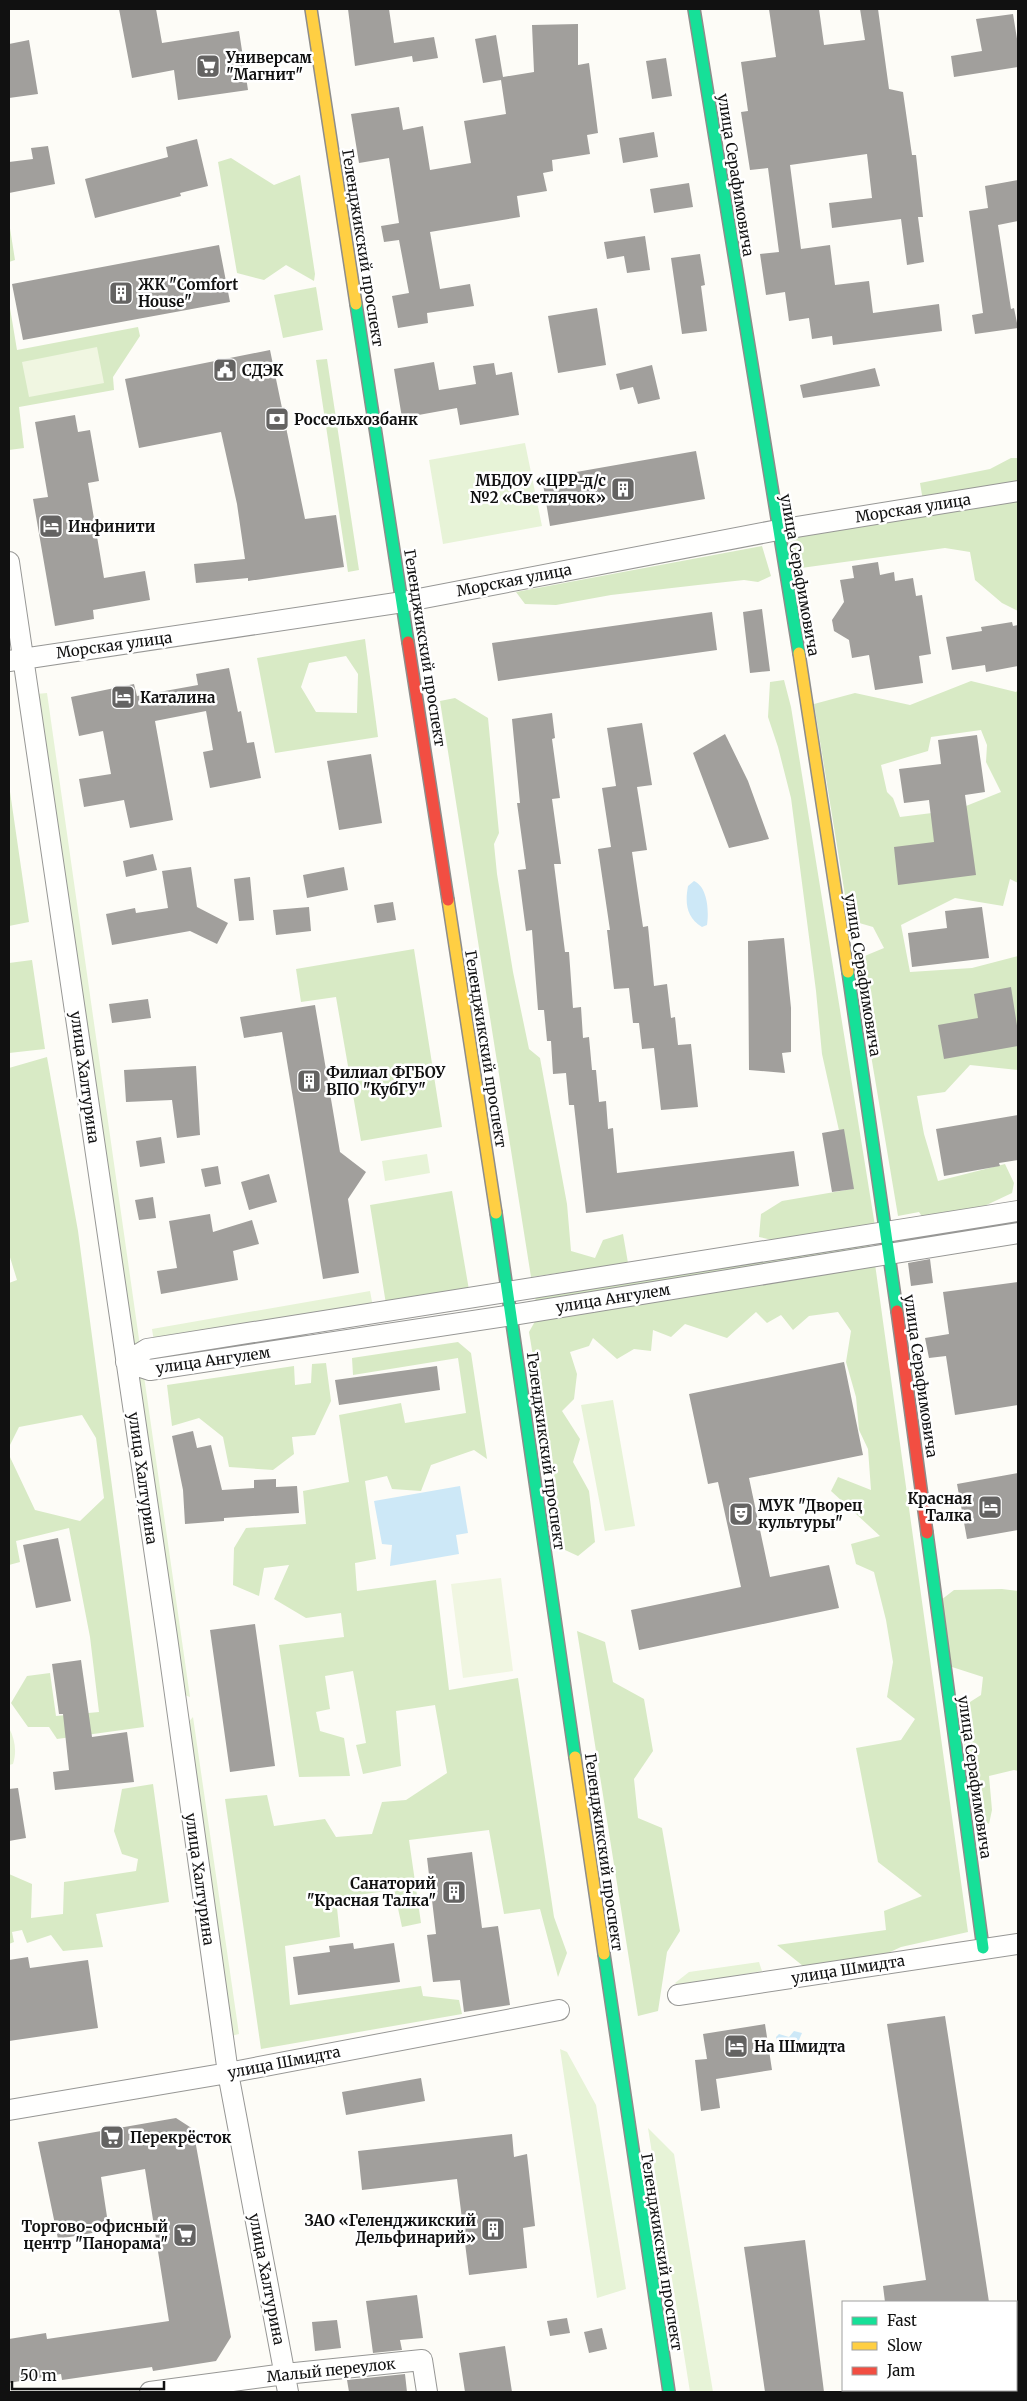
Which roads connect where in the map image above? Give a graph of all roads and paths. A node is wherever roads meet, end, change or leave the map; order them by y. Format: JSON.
{"nodes":[{"id":1,"x":311,"y":9,"type":"edge"},
{"id":2,"x":694,"y":9,"type":"edge"},
{"id":3,"x":1018,"y":491,"type":"edge"},
{"id":4,"x":778,"y":530,"type":"junction"},
{"id":5,"x":9,"y":562,"type":"edge"},
{"id":6,"x":403,"y":602,"type":"junction"},
{"id":7,"x":16,"y":660,"type":"edge"},
{"id":8,"x":1018,"y":1211,"type":"edge"},
{"id":9,"x":887,"y":1233,"type":"junction"},
{"id":10,"x":1018,"y":1233,"type":"edge"},
{"id":11,"x":888,"y":1253,"type":"junction"},
{"id":12,"x":508,"y":1292,"type":"junction"},
{"id":13,"x":512,"y":1315,"type":"junction"},
{"id":14,"x":126,"y":1362,"type":"junction"},
{"id":15,"x":1018,"y":1944,"type":"edge"},
{"id":16,"x":983,"y":1948,"type":"junction"},
{"id":17,"x":678,"y":1995,"type":"dead end"},
{"id":18,"x":559,"y":2010,"type":"dead end"},
{"id":19,"x":228,"y":2073,"type":"junction"},
{"id":20,"x":9,"y":2110,"type":"edge"},
{"id":21,"x":287,"y":2383,"type":"edge"},
{"id":22,"x":150,"y":2392,"type":"edge"},
{"id":23,"x":427,"y":2392,"type":"edge"},
{"id":24,"x":669,"y":2392,"type":"edge"}],
"edges":[{"from":1,"to":6,"type":"main road","name":"Геленджикский проспект"},
{"from":2,"to":4,"type":"main road","name":"улица Серафимовича"},
{"from":3,"to":4,"type":"street","name":"Морская улица"},
{"from":4,"to":6,"type":"street","name":"Морская улица"},
{"from":4,"to":9,"type":"main road","name":"улица Серафимовича"},
{"from":5,"to":7,"type":"street","name":"улица Халтурина"},
{"from":6,"to":7,"type":"street","name":"Морская улица"},
{"from":6,"to":12,"type":"main road","name":"Геленджикский проспект"},
{"from":7,"to":14,"type":"street","name":"улица Халтурина"},
{"from":8,"to":9,"type":"street","name":"улица Ангулем"},
{"from":9,"to":11,"type":"main road","name":"улица Серафимовича"},
{"from":9,"to":12,"type":"street","name":"улица Ангулем"},
{"from":10,"to":11,"type":"street","name":"улица Ангулем"},
{"from":11,"to":13,"type":"street","name":"улица Ангулем"},
{"from":11,"to":16,"type":"main road","name":"улица Серафимовича"},
{"from":12,"to":13,"type":"main road","name":"Геленджикский проспект"},
{"from":12,"to":14,"type":"street","name":"улица Ангулем"},
{"from":13,"to":14,"type":"street","name":"улица Ангулем"},
{"from":13,"to":24,"type":"main road","name":"Геленджикский проспект"},
{"from":14,"to":19,"type":"street","name":"улица Халтурина"},
{"from":15,"to":16,"type":"street","name":"улица Шмидта"},
{"from":16,"to":17,"type":"street","name":"улица Шмидта"},
{"from":18,"to":19,"type":"street","name":"улица Шмидта"},
{"from":19,"to":20,"type":"street","name":"улица Шмидта"},
{"from":19,"to":21,"type":"street","name":"улица Халтурина"},
{"from":21,"to":22,"type":"street","name":"Малый переулок"},
{"from":21,"to":23,"type":"street","name":"Малый переулок"}]}
